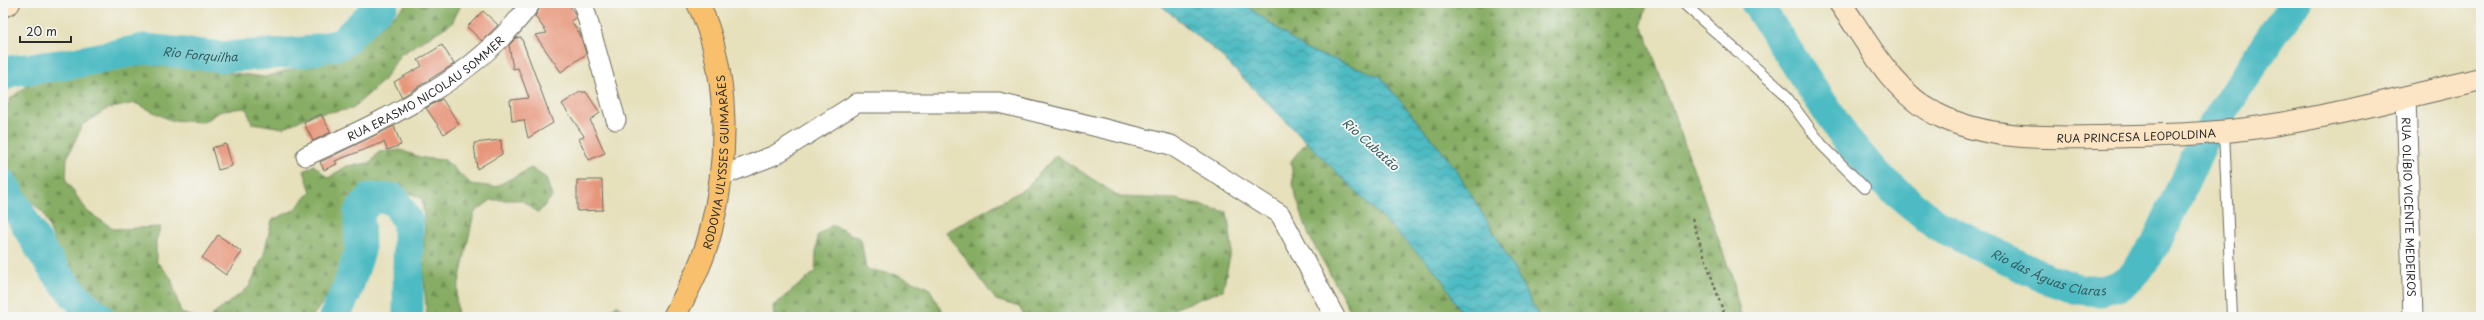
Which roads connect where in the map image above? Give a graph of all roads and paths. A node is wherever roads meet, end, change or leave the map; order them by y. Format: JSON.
{"nodes":[{"id":1,"x":9,"y":3,"type":"edge"},
{"id":2,"x":531,"y":3,"type":"edge"},
{"id":3,"x":583,"y":3,"type":"edge"},
{"id":4,"x":698,"y":3,"type":"edge"},
{"id":5,"x":1683,"y":3,"type":"edge"},
{"id":6,"x":1840,"y":3,"type":"edge"},
{"id":7,"x":3,"y":6,"type":"edge"},
{"id":8,"x":2481,"y":79,"type":"edge"},
{"id":9,"x":2406,"y":96,"type":"junction"},
{"id":10,"x":616,"y":120,"type":"dead end"},
{"id":11,"x":2218,"y":131,"type":"junction"},
{"id":12,"x":306,"y":156,"type":"dead end"},
{"id":13,"x":720,"y":176,"type":"junction"},
{"id":14,"x":1864,"y":188,"type":"dead end"},
{"id":15,"x":1692,"y":219,"type":"dead end"},
{"id":16,"x":674,"y":317,"type":"edge"},
{"id":17,"x":1335,"y":317,"type":"edge"},
{"id":18,"x":1725,"y":317,"type":"edge"},
{"id":19,"x":2232,"y":317,"type":"edge"},
{"id":20,"x":2413,"y":317,"type":"edge"}],
"edges":[{"from":1,"to":7,"type":"street"},
{"from":2,"to":12,"type":"street","name":"RUA ERASMO NICOLAU SOMMER"},
{"from":3,"to":10,"type":"street"},
{"from":4,"to":13,"type":"highway","name":"RODOVIA ULYSSES GUIMARÃES"},
{"from":5,"to":14,"type":"lane"},
{"from":6,"to":11,"type":"street","name":"RUA PRINCESA LEOPOLDINA"},
{"from":8,"to":9,"type":"street","name":"RUA PRINCESA LEOPOLDINA"},
{"from":9,"to":11,"type":"street","name":"RUA PRINCESA LEOPOLDINA"},
{"from":9,"to":20,"type":"street","name":"RUA OLÍBIO VICENTE MEDEIROS"},
{"from":11,"to":19,"type":"lane"},
{"from":13,"to":16,"type":"highway","name":"RODOVIA ULYSSES GUIMARÃES"},
{"from":13,"to":17,"type":"street"},
{"from":15,"to":18,"type":"path"}]}
